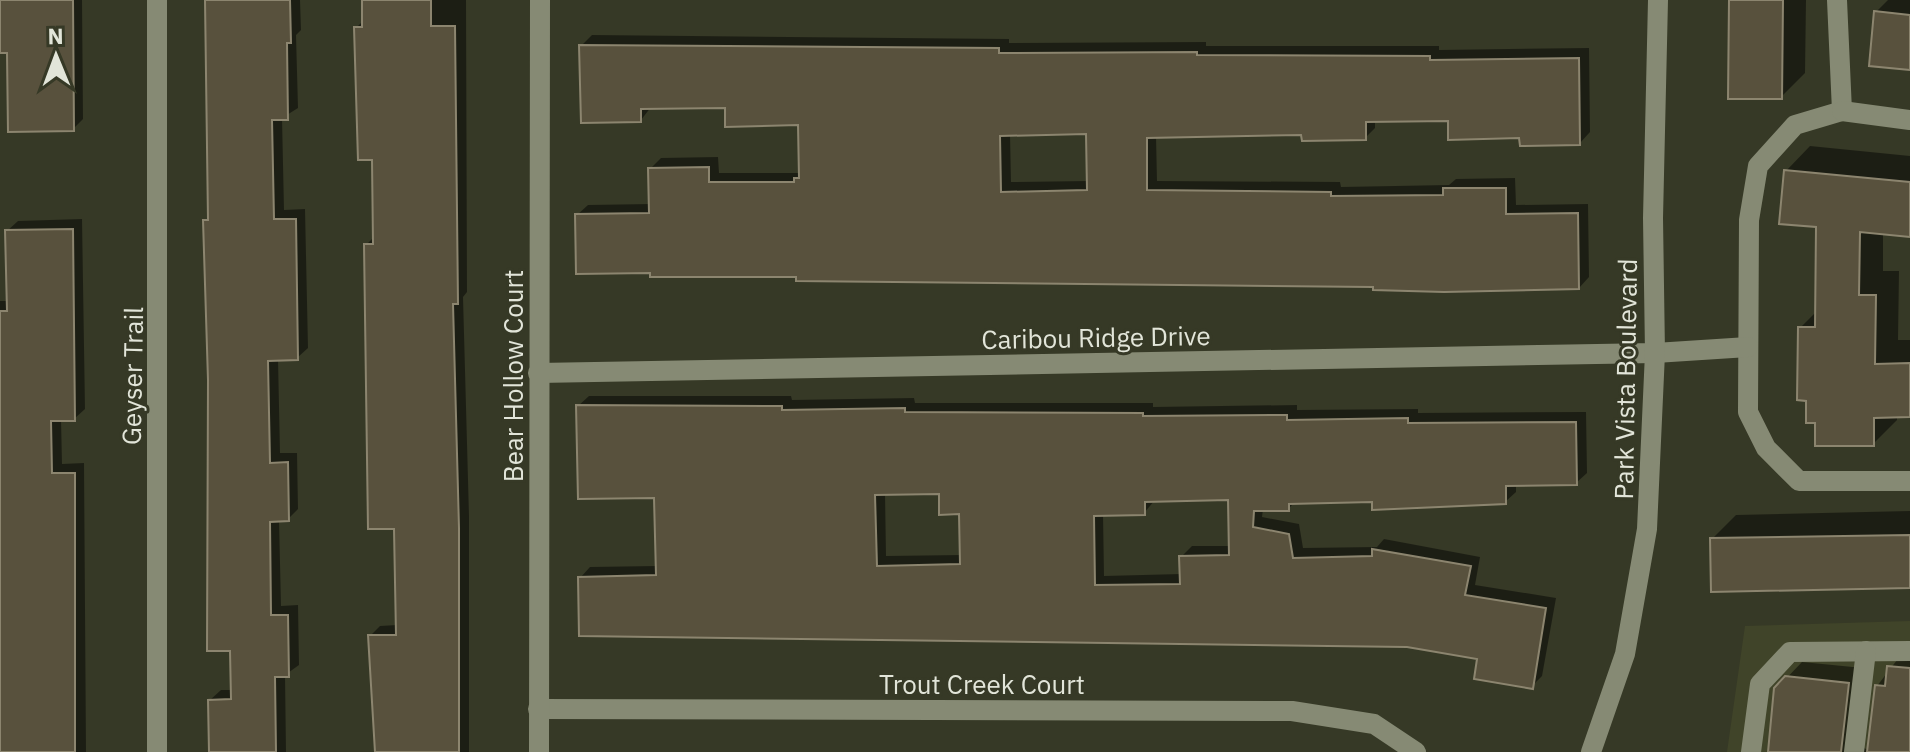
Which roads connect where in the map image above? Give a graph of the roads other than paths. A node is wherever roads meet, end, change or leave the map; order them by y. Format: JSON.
{"nodes":[{"id":1,"x":157,"y":0,"type":"edge"},
{"id":2,"x":540,"y":0,"type":"edge"},
{"id":3,"x":1658,"y":0,"type":"edge"},
{"id":4,"x":1837,"y":0,"type":"edge"},
{"id":5,"x":1842,"y":111,"type":"junction"},
{"id":6,"x":1910,"y":120,"type":"edge"},
{"id":7,"x":1748,"y":347,"type":"junction"},
{"id":8,"x":1655,"y":353,"type":"junction"},
{"id":9,"x":538,"y":373,"type":"junction"},
{"id":10,"x":1910,"y":481,"type":"edge"},
{"id":11,"x":1866,"y":651,"type":"junction"},
{"id":12,"x":1910,"y":651,"type":"edge"},
{"id":13,"x":538,"y":709,"type":"junction"},
{"id":14,"x":157,"y":752,"type":"edge"},
{"id":15,"x":539,"y":752,"type":"edge"},
{"id":16,"x":1416,"y":752,"type":"edge"},
{"id":17,"x":1591,"y":752,"type":"edge"},
{"id":18,"x":1751,"y":752,"type":"edge"},
{"id":19,"x":1854,"y":752,"type":"edge"}],
"edges":[{"from":1,"to":14,"type":"street","name":"Geyser Trail"},
{"from":2,"to":9,"type":"street","name":"Bear Hollow Court"},
{"from":3,"to":8,"type":"street","name":"Park Vista Boulevard"},
{"from":4,"to":5,"type":"street"},
{"from":5,"to":6,"type":"street"},
{"from":5,"to":7,"type":"street"},
{"from":7,"to":8,"type":"street","name":"Caribou Ridge Drive"},
{"from":7,"to":10,"type":"street"},
{"from":8,"to":9,"type":"street","name":"Caribou Ridge Drive"},
{"from":8,"to":17,"type":"street","name":"Park Vista Boulevard"},
{"from":9,"to":13,"type":"street","name":"Bear Hollow Court"},
{"from":11,"to":12,"type":"street"},
{"from":11,"to":18,"type":"street"},
{"from":11,"to":19,"type":"street"},
{"from":13,"to":15,"type":"street","name":"Bear Hollow Court"},
{"from":13,"to":16,"type":"street","name":"Trout Creek Court"}]}
